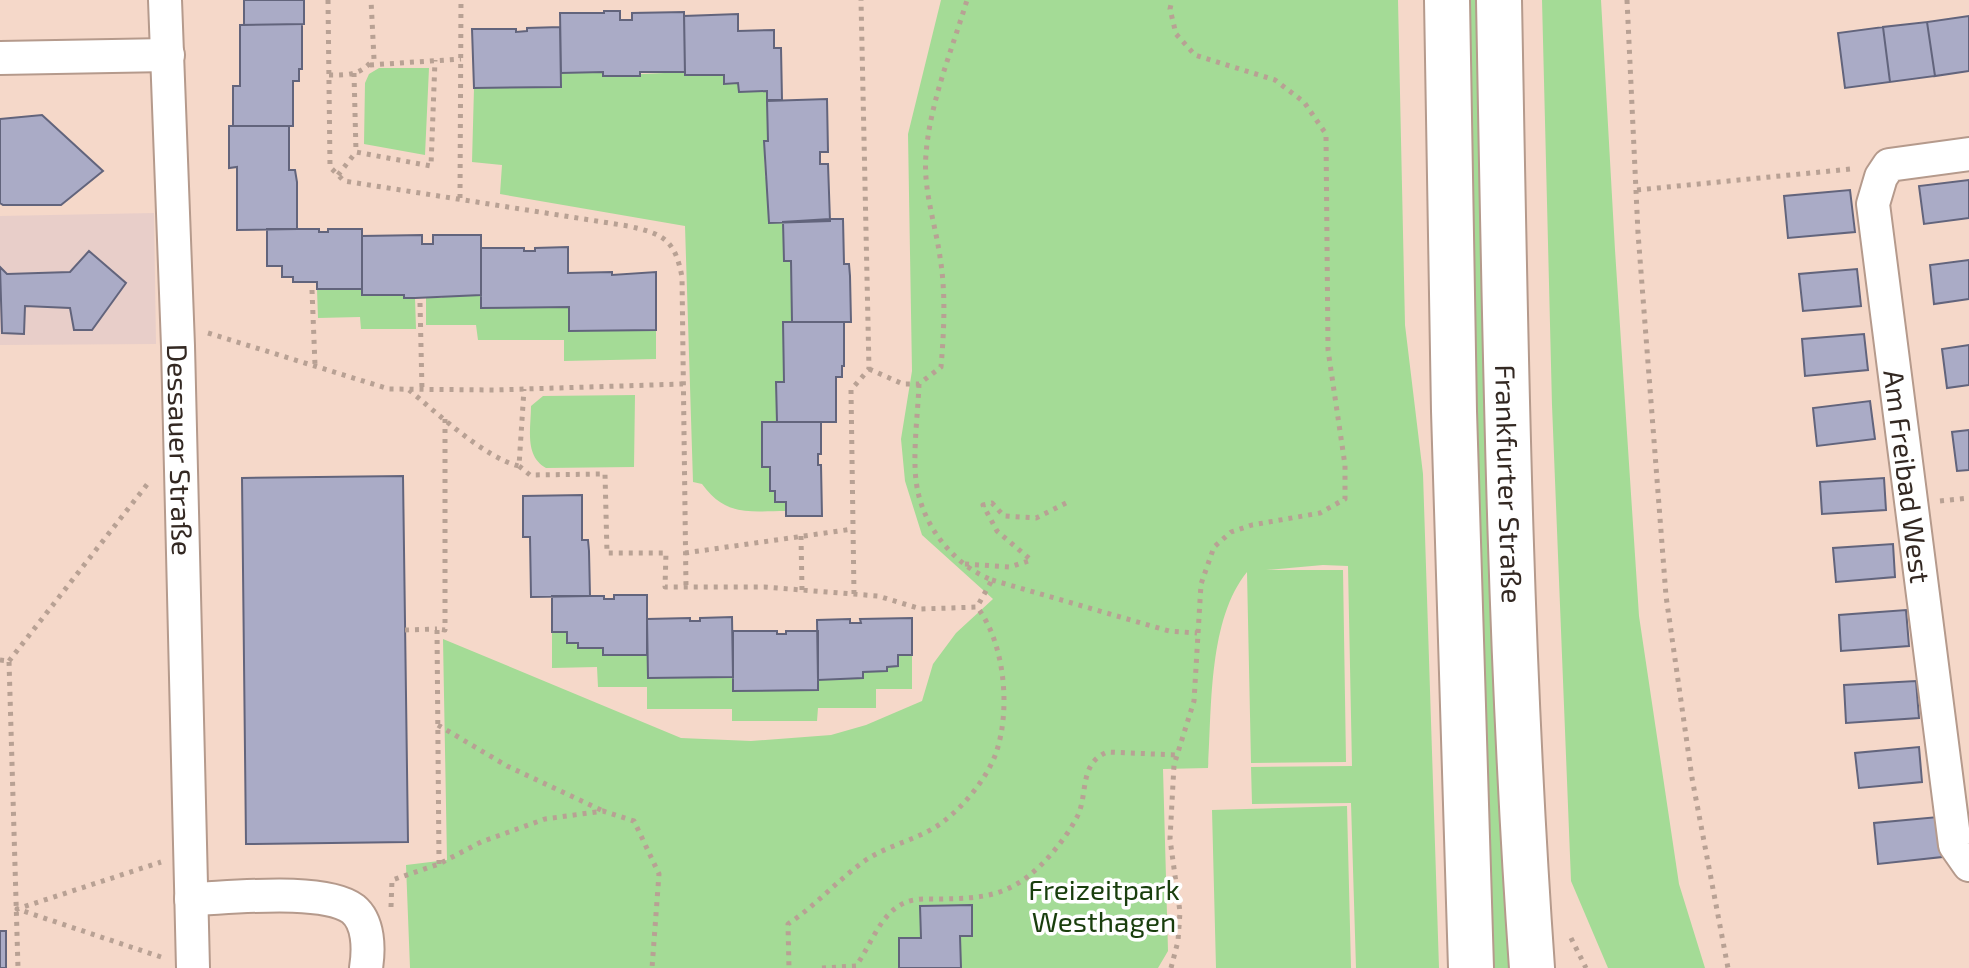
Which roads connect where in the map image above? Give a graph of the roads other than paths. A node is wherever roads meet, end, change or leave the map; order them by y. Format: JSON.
{"nodes":[{"id":1,"x":165,"y":0,"type":"edge"},
{"id":2,"x":1447,"y":0,"type":"edge"},
{"id":3,"x":1499,"y":0,"type":"edge"},
{"id":4,"x":168,"y":55,"type":"junction"},
{"id":5,"x":0,"y":58,"type":"edge"},
{"id":6,"x":1969,"y":154,"type":"edge"},
{"id":7,"x":1969,"y":865,"type":"edge"},
{"id":8,"x":191,"y":899,"type":"junction"},
{"id":9,"x":178,"y":963,"type":"edge"},
{"id":10,"x":366,"y":968,"type":"edge"},
{"id":11,"x":1471,"y":968,"type":"edge"},
{"id":12,"x":1532,"y":968,"type":"edge"}],
"edges":[{"from":1,"to":4,"type":"street","name":"Dessauer Straße"},
{"from":2,"to":11,"type":"street","name":"Frankfurter Straße"},
{"from":3,"to":12,"type":"street","name":"Frankfurter Straße"},
{"from":4,"to":5,"type":"street"},
{"from":4,"to":8,"type":"street","name":"Dessauer Straße"},
{"from":6,"to":7,"type":"street","name":"Am Freibad West"},
{"from":8,"to":9,"type":"street","name":"Dessauer Straße"},
{"from":8,"to":10,"type":"street"}]}
